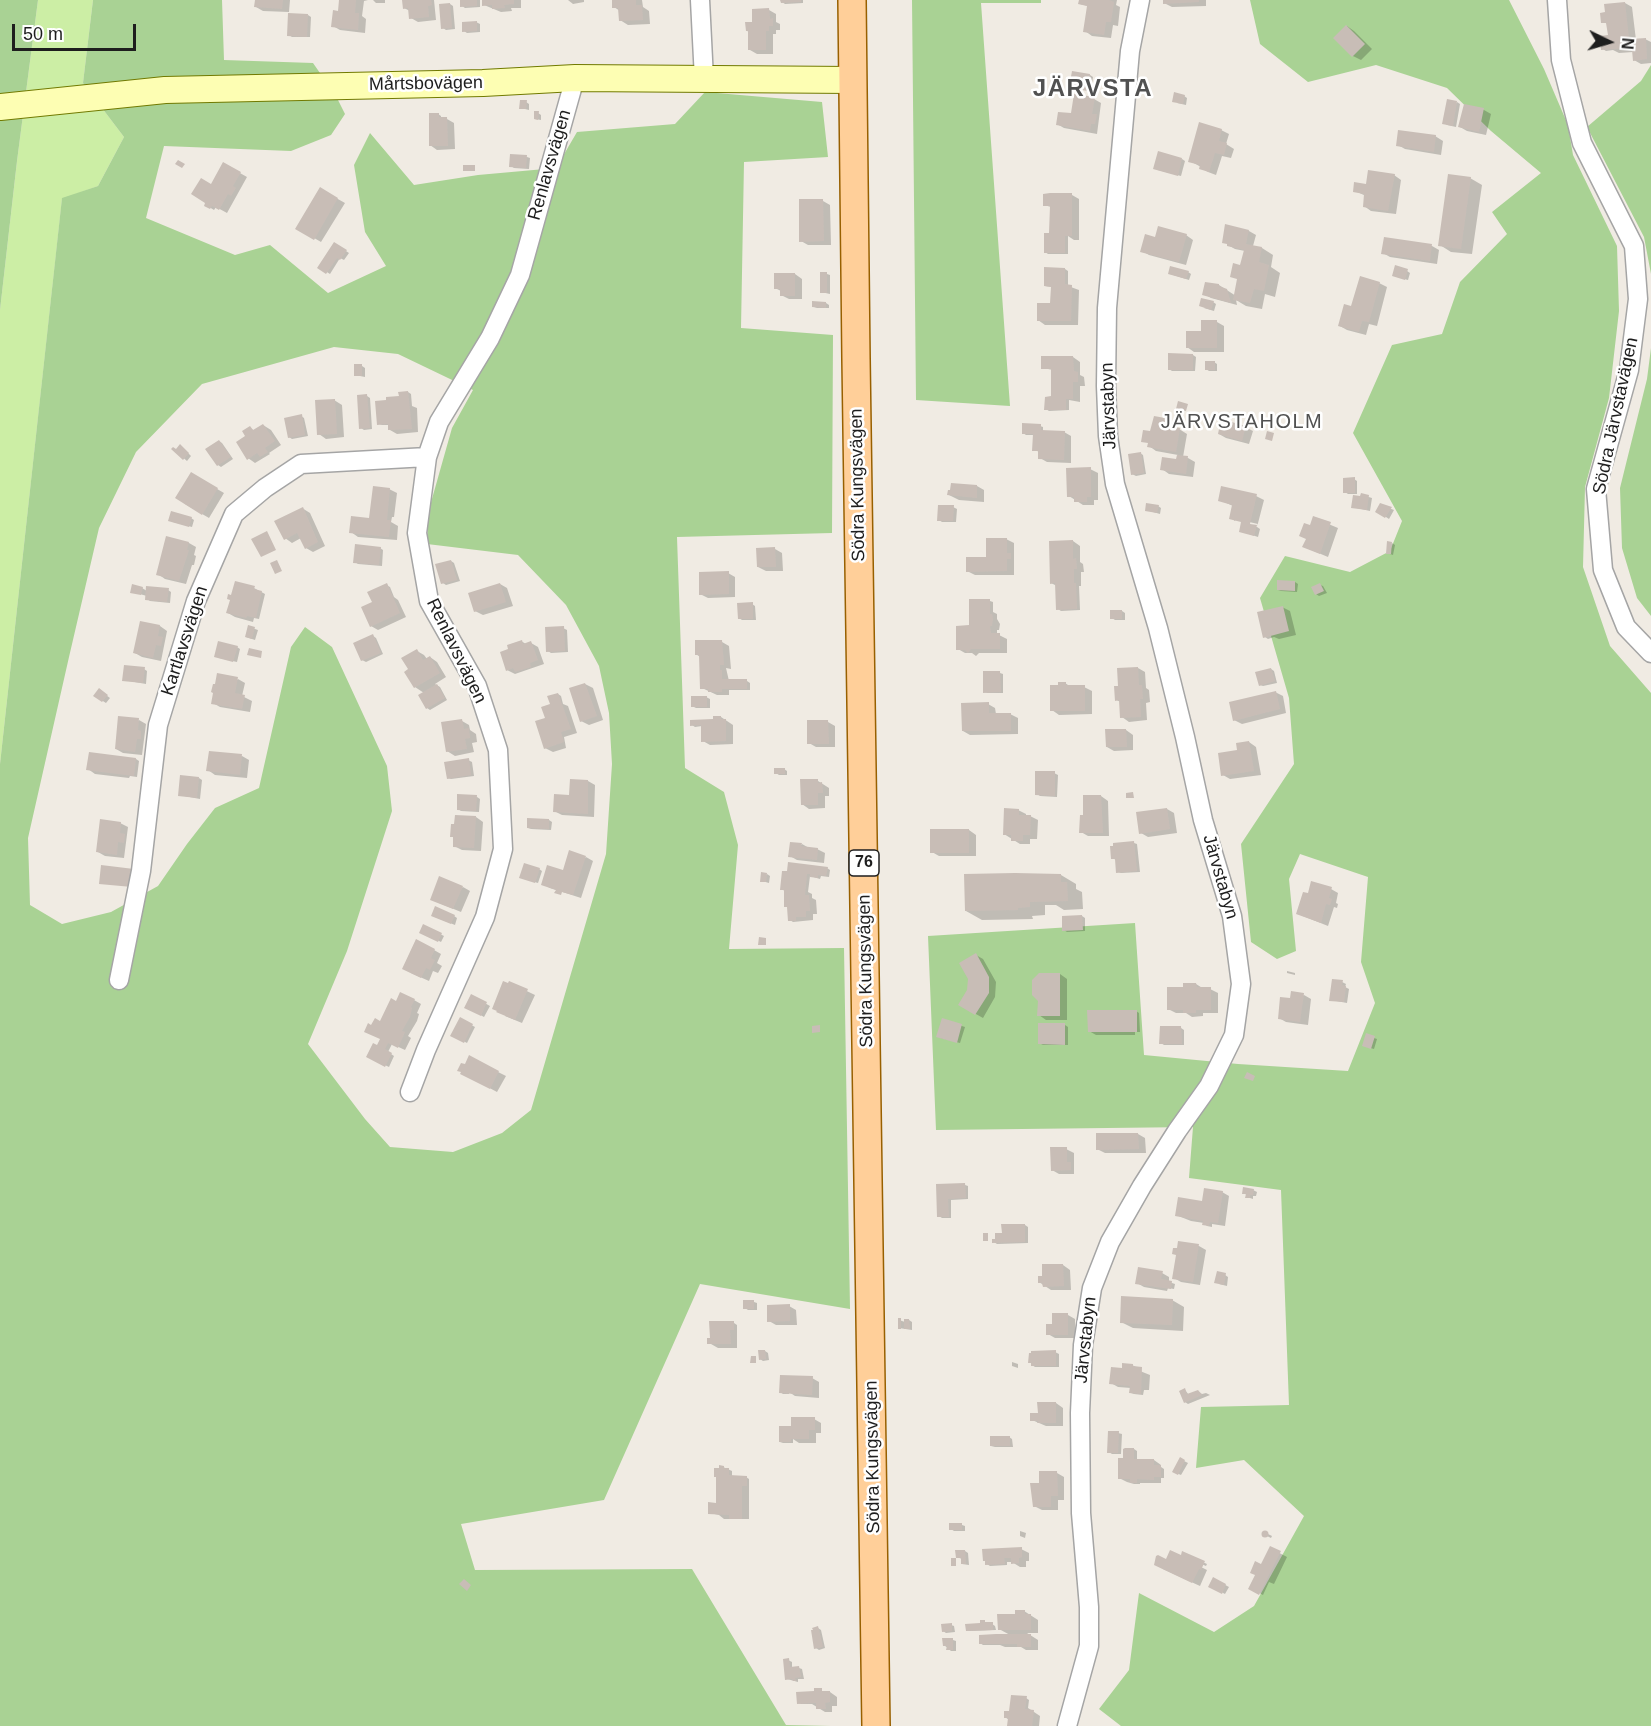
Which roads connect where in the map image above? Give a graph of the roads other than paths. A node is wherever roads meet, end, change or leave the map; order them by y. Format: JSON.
{"nodes":[{"id":1,"x":700,"y":0,"type":"edge"},
{"id":2,"x":852,"y":0,"type":"edge"},
{"id":3,"x":1140,"y":0,"type":"edge"},
{"id":4,"x":1557,"y":0,"type":"edge"},
{"id":5,"x":575,"y":78,"type":"junction"},
{"id":6,"x":704,"y":80,"type":"junction"},
{"id":7,"x":853,"y":80,"type":"junction"},
{"id":8,"x":0,"y":107,"type":"edge"},
{"id":9,"x":427,"y":457,"type":"junction"},
{"id":10,"x":1651,"y":653,"type":"edge"},
{"id":11,"x":119,"y":980,"type":"dead end"},
{"id":12,"x":410,"y":1092,"type":"dead end"},
{"id":13,"x":876,"y":1726,"type":"edge"},
{"id":14,"x":1067,"y":1726,"type":"edge"}],
"edges":[{"from":1,"to":6,"type":"street"},
{"from":2,"to":7,"type":"main road","name":"Södra Kungsvägen","number":"76"},
{"from":3,"to":14,"type":"street","name":"Järvstabyn"},
{"from":4,"to":10,"type":"street","name":"Södra Järvstavägen"},
{"from":5,"to":6,"type":"street","name":"Mårtsbovägen"},
{"from":5,"to":8,"type":"street","name":"Mårtsbovägen"},
{"from":5,"to":9,"type":"street","name":"Renlavsvägen"},
{"from":6,"to":7,"type":"street","name":"Mårtsbovägen"},
{"from":7,"to":13,"type":"main road","name":"Södra Kungsvägen","number":"76"},
{"from":9,"to":11,"type":"street","name":"Kartlavsvägen"},
{"from":9,"to":12,"type":"street","name":"Renlavsvägen"}]}
